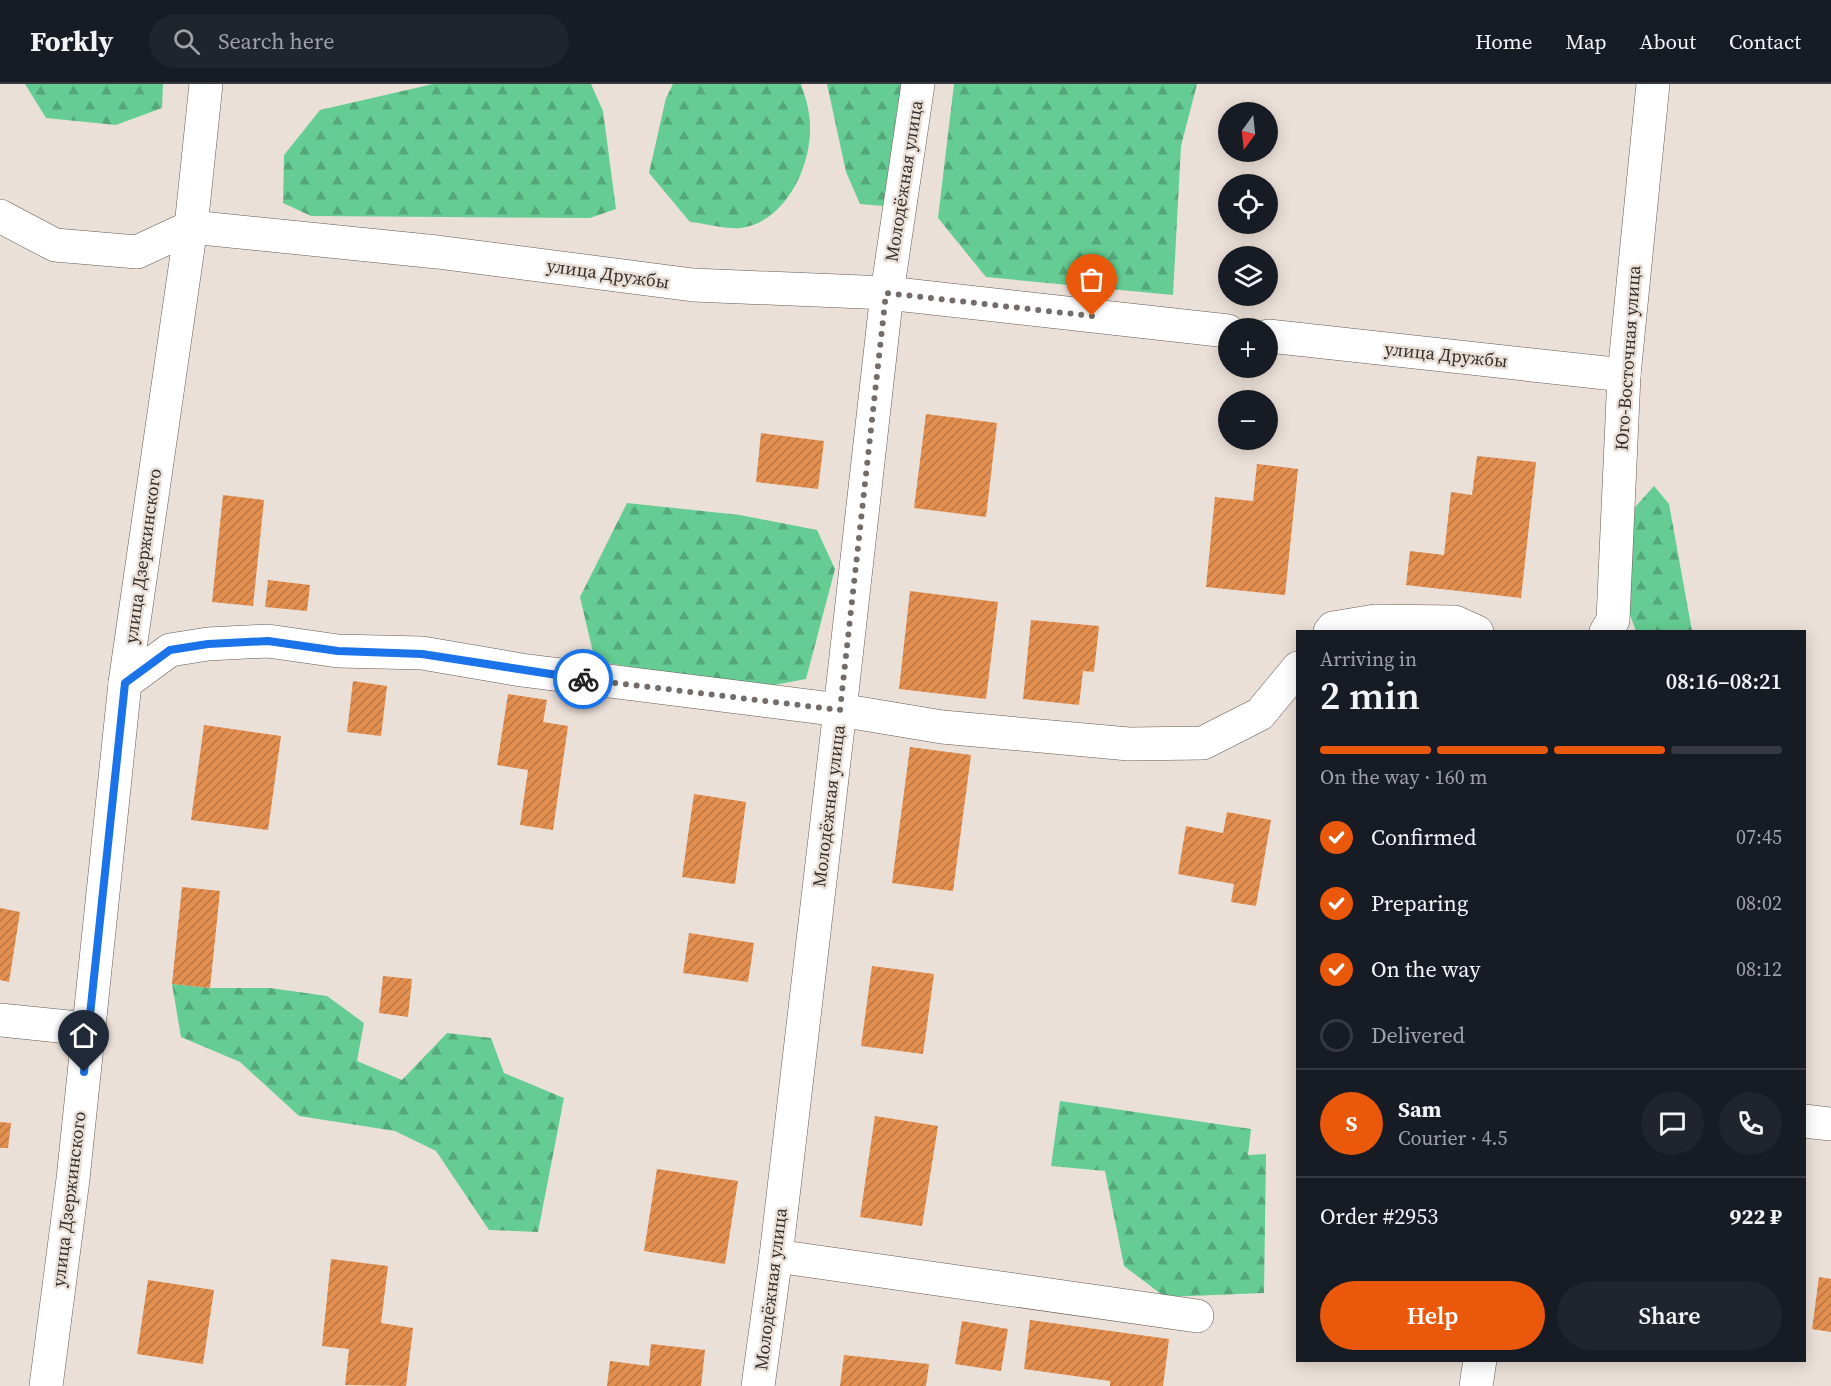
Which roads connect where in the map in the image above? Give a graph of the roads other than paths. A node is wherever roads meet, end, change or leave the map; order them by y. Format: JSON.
{"nodes":[{"id":1,"x":206,"y":84,"type":"edge"},
{"id":2,"x":918,"y":84,"type":"edge"},
{"id":3,"x":1653,"y":84,"type":"edge"},
{"id":4,"x":0,"y":216,"type":"edge"},
{"id":5,"x":191,"y":226,"type":"junction"},
{"id":6,"x":886,"y":293,"type":"junction"},
{"id":7,"x":1218,"y":330,"type":"edge"},
{"id":8,"x":1278,"y":337,"type":"edge"},
{"id":9,"x":1624,"y":375,"type":"junction"},
{"id":10,"x":1332,"y":630,"type":"edge"},
{"id":11,"x":1473,"y":630,"type":"edge"},
{"id":12,"x":1607,"y":630,"type":"edge"},
{"id":13,"x":1296,"y":670,"type":"edge"},
{"id":14,"x":125,"y":683,"type":"junction"},
{"id":15,"x":840,"y":710,"type":"junction"},
{"id":16,"x":0,"y":1020,"type":"edge"},
{"id":17,"x":88,"y":1029,"type":"junction"},
{"id":18,"x":1806,"y":1121,"type":"edge"},
{"id":19,"x":1831,"y":1124,"type":"edge"},
{"id":20,"x":776,"y":1256,"type":"junction"},
{"id":21,"x":1197,"y":1316,"type":"dead end"},
{"id":22,"x":1480,"y":1362,"type":"edge"},
{"id":23,"x":46,"y":1386,"type":"edge"},
{"id":24,"x":758,"y":1386,"type":"edge"},
{"id":25,"x":1476,"y":1386,"type":"edge"}],
"edges":[{"from":1,"to":5,"type":"street","name":"улица Дзержинского"},
{"from":2,"to":6,"type":"street","name":"Молодёжная улица"},
{"from":3,"to":9,"type":"street","name":"Юго-Восточная улица"},
{"from":4,"to":5,"type":"street"},
{"from":5,"to":6,"type":"street","name":"улица Дружбы"},
{"from":5,"to":14,"type":"street","name":"улица Дзержинского"},
{"from":6,"to":7,"type":"street","name":"улица Дружбы"},
{"from":6,"to":15,"type":"street","name":"Молодёжная улица"},
{"from":8,"to":9,"type":"street","name":"улица Дружбы"},
{"from":9,"to":12,"type":"street","name":"Юго-Восточная улица"},
{"from":10,"to":11,"type":"street"},
{"from":13,"to":15,"type":"street"},
{"from":14,"to":15,"type":"street"},
{"from":14,"to":17,"type":"street","name":"улица Дзержинского"},
{"from":15,"to":20,"type":"street","name":"Молодёжная улица"},
{"from":16,"to":17,"type":"street"},
{"from":17,"to":23,"type":"street","name":"улица Дзержинского"},
{"from":18,"to":19,"type":"street"},
{"from":20,"to":21,"type":"street"},
{"from":20,"to":24,"type":"street","name":"Молодёжная улица"},
{"from":22,"to":25,"type":"street"}]}
